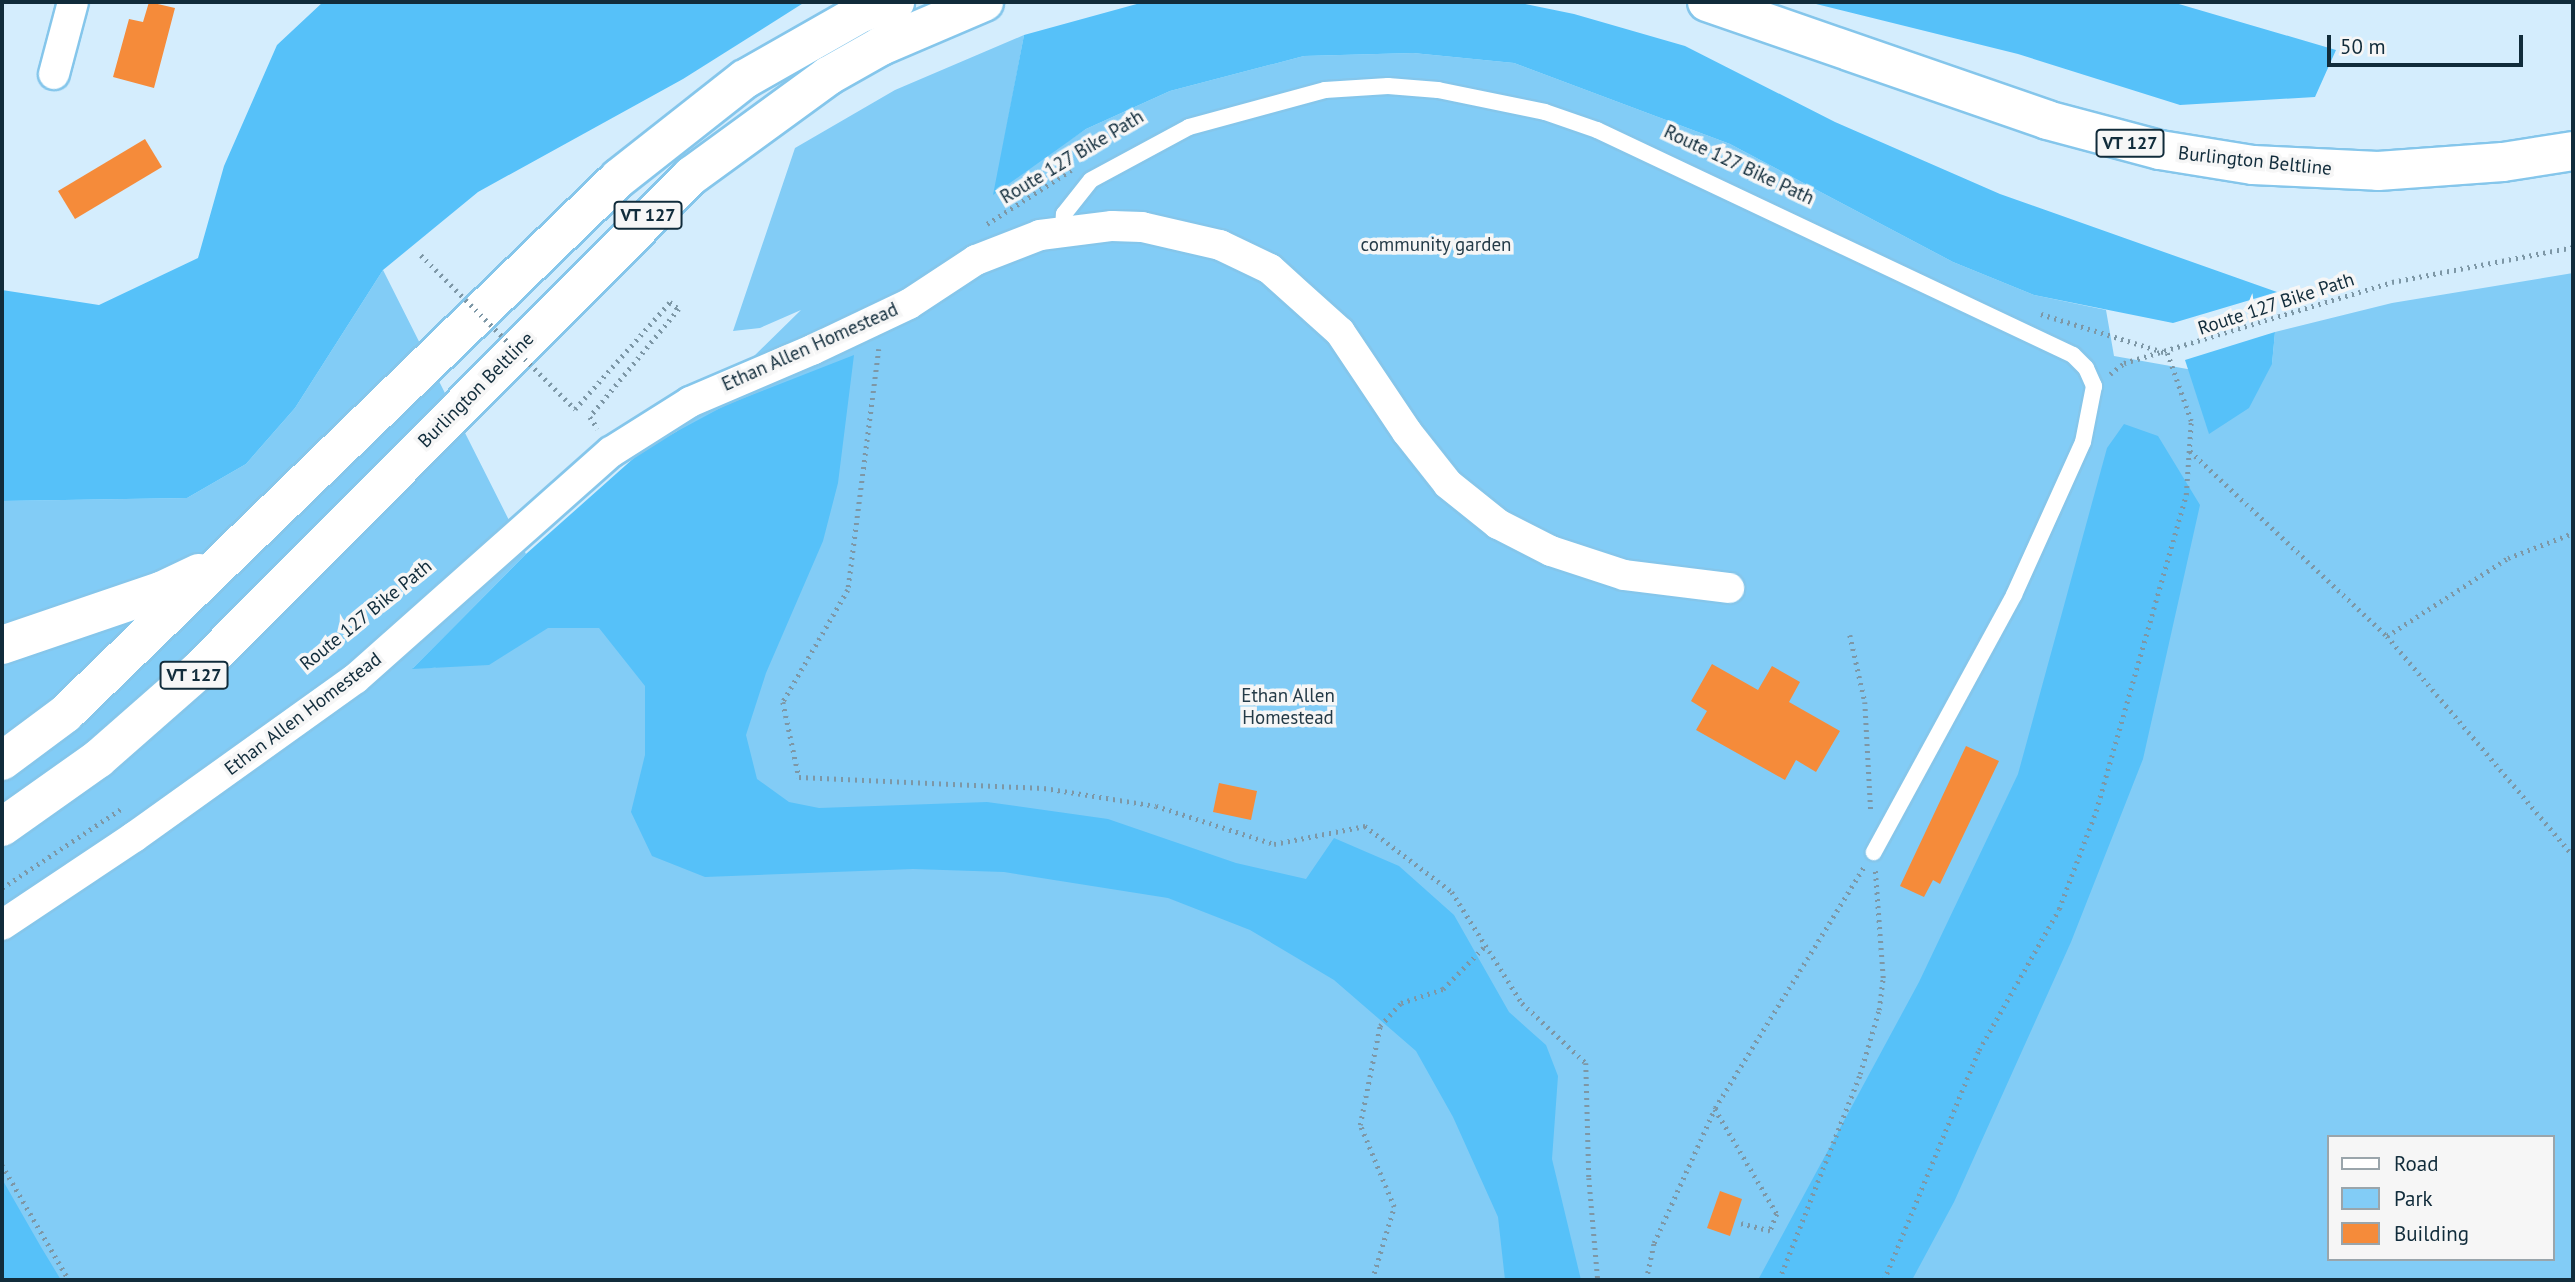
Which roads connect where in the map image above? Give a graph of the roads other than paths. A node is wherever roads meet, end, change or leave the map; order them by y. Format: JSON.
{"nodes":[{"id":1,"x":73,"y":2,"type":"edge"},
{"id":2,"x":895,"y":2,"type":"edge"},
{"id":3,"x":984,"y":2,"type":"edge"},
{"id":4,"x":1707,"y":2,"type":"edge"},
{"id":5,"x":54,"y":74,"type":"dead end"},
{"id":6,"x":2573,"y":151,"type":"edge"},
{"id":7,"x":1063,"y":231,"type":"junction"},
{"id":8,"x":223,"y":561,"type":"junction"},
{"id":9,"x":1729,"y":588,"type":"dead end"},
{"id":10,"x":2,"y":645,"type":"edge"},
{"id":11,"x":2,"y":761,"type":"edge"},
{"id":12,"x":2,"y":827,"type":"edge"},
{"id":13,"x":1874,"y":852,"type":"road end"},
{"id":14,"x":2,"y":925,"type":"edge"}],
"edges":[{"from":1,"to":5,"type":"street"},
{"from":2,"to":8,"type":"main road","number":"VT 127"},
{"from":3,"to":12,"type":"main road","name":"Burlington Beltline","number":"VT 127"},
{"from":4,"to":6,"type":"main road","name":"Burlington Beltline","number":"VT 127"},
{"from":7,"to":9,"type":"street","name":"Ethan Allen Homestead"},
{"from":7,"to":13,"type":"lane"},
{"from":7,"to":14,"type":"street","name":"Ethan Allen Homestead"},
{"from":8,"to":10,"type":"main road"},
{"from":8,"to":11,"type":"main road","number":"VT 127"}]}
